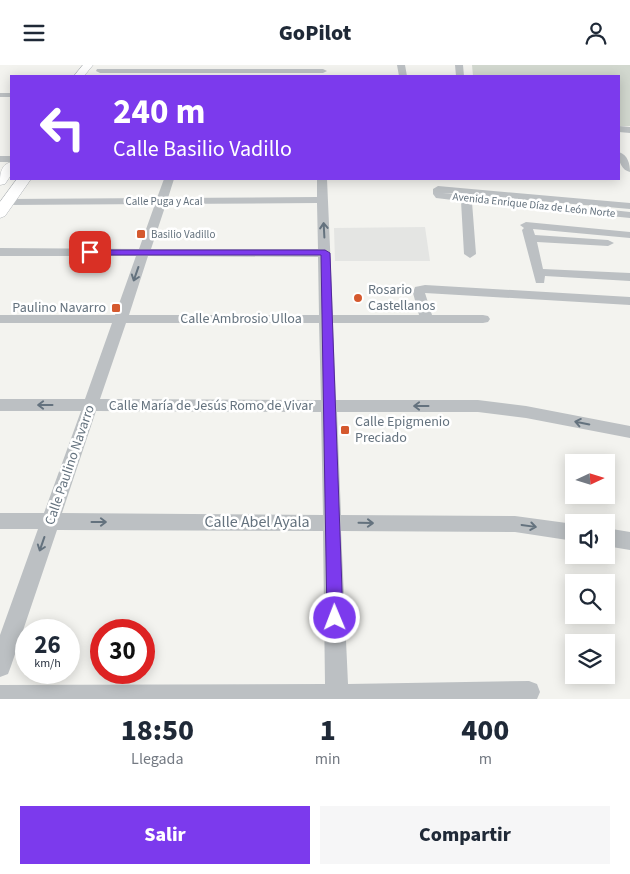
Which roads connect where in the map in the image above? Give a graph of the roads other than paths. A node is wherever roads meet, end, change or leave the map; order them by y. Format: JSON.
{"nodes":[{"id":1,"x":88,"y":65,"type":"edge"},
{"id":2,"x":100,"y":71,"type":"edge"},
{"id":3,"x":207,"y":71,"type":"edge"},
{"id":4,"x":323,"y":71,"type":"edge"},
{"id":5,"x":80,"y":75,"type":"edge"},
{"id":6,"x":620,"y":156,"type":"edge"},
{"id":7,"x":10,"y":167,"type":"edge"},
{"id":8,"x":630,"y":169,"type":"edge"},
{"id":9,"x":23,"y":180,"type":"edge"},
{"id":10,"x":169,"y":180,"type":"edge"},
{"id":11,"x":322,"y":180,"type":"edge"},
{"id":12,"x":0,"y":181,"type":"edge"},
{"id":13,"x":438,"y":192,"type":"dead end"},
{"id":14,"x":467,"y":194,"type":"junction"},
{"id":15,"x":321,"y":200,"type":"junction"},
{"id":16,"x":162,"y":201,"type":"junction"},
{"id":17,"x":581,"y":206,"type":"junction"},
{"id":18,"x":630,"y":206,"type":"edge"},
{"id":19,"x":4,"y":208,"type":"edge"},
{"id":20,"x":630,"y":215,"type":"edge"},
{"id":21,"x":580,"y":230,"type":"junction"},
{"id":22,"x":592,"y":231,"type":"junction"},
{"id":23,"x":630,"y":235,"type":"edge"},
{"id":24,"x":530,"y":238,"type":"junction"},
{"id":25,"x":630,"y":244,"type":"edge"},
{"id":26,"x":0,"y":252,"type":"edge"},
{"id":27,"x":144,"y":253,"type":"junction"},
{"id":28,"x":325,"y":253,"type":"junction"},
{"id":29,"x":470,"y":255,"type":"dead end"},
{"id":30,"x":630,"y":277,"type":"edge"},
{"id":31,"x":630,"y":301,"type":"edge"},
{"id":32,"x":0,"y":319,"type":"edge"},
{"id":33,"x":120,"y":319,"type":"junction"},
{"id":34,"x":327,"y":319,"type":"junction"},
{"id":35,"x":427,"y":319,"type":"junction"},
{"id":36,"x":483,"y":319,"type":"dead end"},
{"id":37,"x":0,"y":405,"type":"edge"},
{"id":38,"x":90,"y":405,"type":"junction"},
{"id":39,"x":329,"y":406,"type":"junction"},
{"id":40,"x":630,"y":432,"type":"edge"},
{"id":41,"x":0,"y":521,"type":"edge"},
{"id":42,"x":50,"y":521,"type":"junction"},
{"id":43,"x":332,"y":522,"type":"junction"},
{"id":44,"x":565,"y":532,"type":"edge"},
{"id":45,"x":615,"y":538,"type":"edge"},
{"id":46,"x":630,"y":541,"type":"edge"},
{"id":47,"x":0,"y":666,"type":"edge"},
{"id":48,"x":529,"y":692,"type":"dead end"},
{"id":49,"x":0,"y":696,"type":"edge"},
{"id":50,"x":337,"y":697,"type":"edge"}],
"edges":[{"from":1,"to":5,"type":"main road"},
{"from":2,"to":3,"type":"street"},
{"from":3,"to":4,"type":"street"},
{"from":6,"to":8,"type":"street"},
{"from":7,"to":12,"type":"main road"},
{"from":9,"to":19,"type":"main road"},
{"from":10,"to":16,"type":"street","name":"Calle Paulino Navarro"},
{"from":11,"to":15,"type":"street"},
{"from":13,"to":14,"type":"street","name":"Avenida Enrique Díaz de León Norte"},
{"from":14,"to":17,"type":"street","name":"Avenida Enrique Díaz de León Norte"},
{"from":14,"to":29,"type":"street"},
{"from":15,"to":16,"type":"street","name":"Calle Puga y Acal"},
{"from":28,"to":15,"type":"street","one_way":true},
{"from":16,"to":19,"type":"street","name":"Calle Puga y Acal"},
{"from":16,"to":27,"type":"street","name":"Calle Paulino Navarro"},
{"from":17,"to":18,"type":"street","name":"Avenida Enrique Díaz de León Norte"},
{"from":17,"to":20,"type":"street","name":"Avenida Enrique Díaz de León Norte"},
{"from":17,"to":21,"type":"street"},
{"from":17,"to":22,"type":"street"},
{"from":21,"to":22,"type":"street"},
{"from":21,"to":24,"type":"street"},
{"from":22,"to":23,"type":"street"},
{"from":24,"to":25,"type":"street"},
{"from":24,"to":30,"type":"street"},
{"from":26,"to":27,"type":"street"},
{"from":27,"to":28,"type":"street"},
{"from":27,"to":33,"type":"street","name":"Calle Paulino Navarro","one_way":true},
{"from":28,"to":34,"type":"street"},
{"from":31,"to":35,"type":"street"},
{"from":32,"to":33,"type":"street","name":"Calle Ambrosio Ulloa"},
{"from":33,"to":34,"type":"street","name":"Calle Ambrosio Ulloa"},
{"from":33,"to":38,"type":"street","name":"Calle Paulino Navarro"},
{"from":34,"to":35,"type":"street","name":"Calle Ambrosio Ulloa"},
{"from":34,"to":39,"type":"street"},
{"from":35,"to":36,"type":"street","name":"Calle Ambrosio Ulloa"},
{"from":38,"to":37,"type":"street","name":"Calle María de Jesús Romo de Vivar","one_way":true},
{"from":38,"to":39,"type":"street","name":"Calle María de Jesús Romo de Vivar"},
{"from":38,"to":42,"type":"street","name":"Calle Paulino Navarro"},
{"from":40,"to":39,"type":"street","name":"Calle María de Jesús Romo de Vivar","one_way":true},
{"from":39,"to":43,"type":"street"},
{"from":41,"to":42,"type":"street","name":"Calle Abel Ayala"},
{"from":42,"to":43,"type":"street","name":"Calle Abel Ayala","one_way":true},
{"from":42,"to":47,"type":"street","name":"Calle Paulino Navarro","one_way":true},
{"from":43,"to":44,"type":"street","name":"Calle Abel Ayala","one_way":true},
{"from":43,"to":50,"type":"street"},
{"from":45,"to":46,"type":"street"},
{"from":48,"to":50,"type":"street"},
{"from":49,"to":50,"type":"street"}]}
